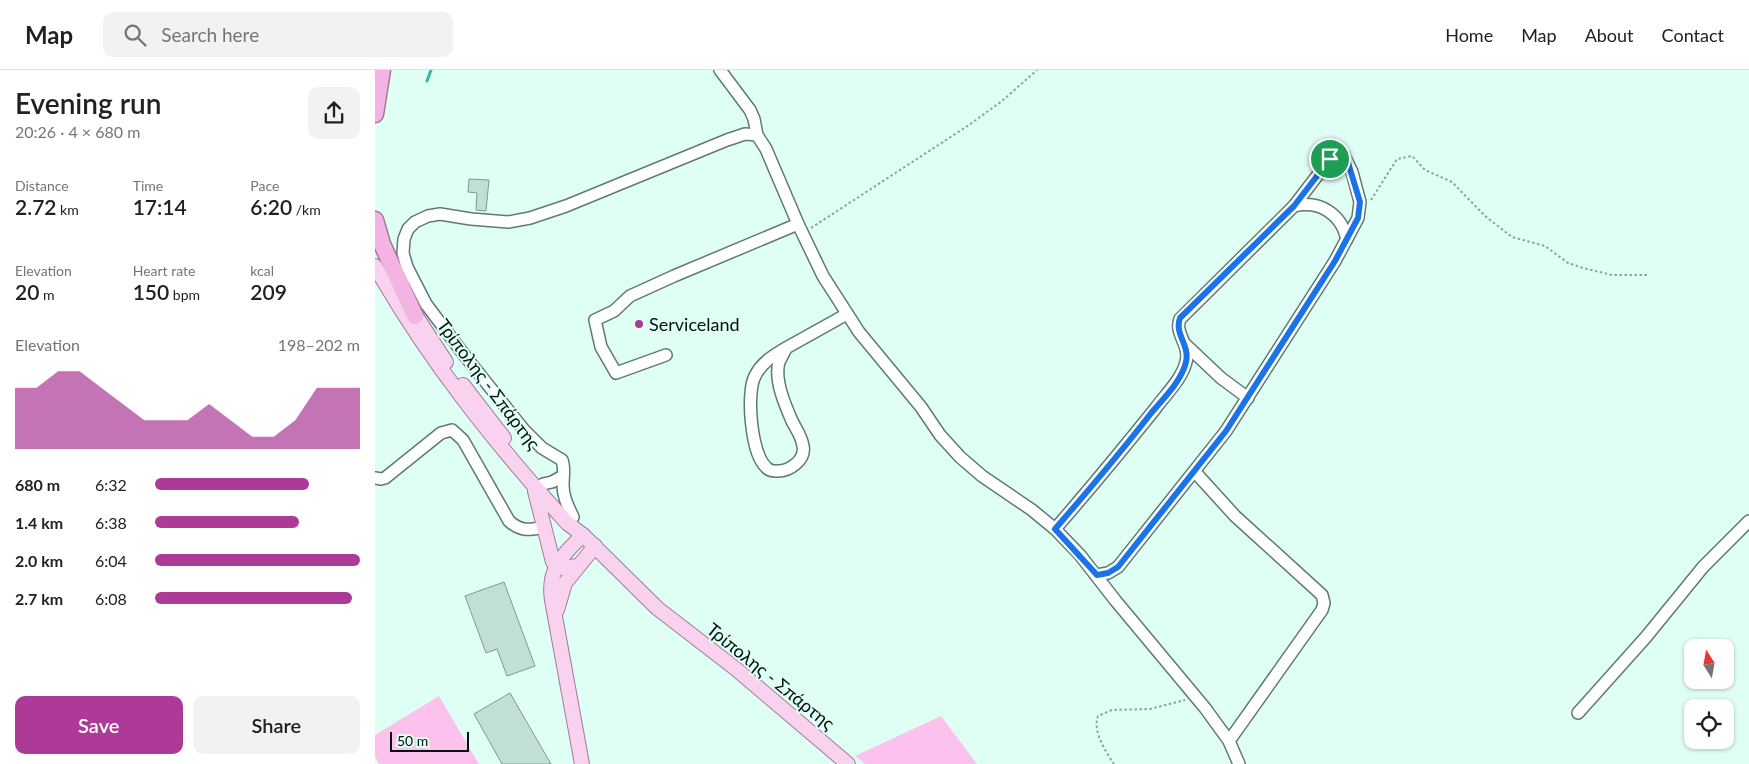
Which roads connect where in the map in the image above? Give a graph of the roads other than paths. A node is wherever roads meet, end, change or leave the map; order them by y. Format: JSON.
{"nodes":[{"id":1,"x":382,"y":70,"type":"edge"},
{"id":2,"x":720,"y":70,"type":"edge"},
{"id":3,"x":375,"y":114,"type":"edge"},
{"id":4,"x":757,"y":135,"type":"junction"},
{"id":5,"x":1294,"y":206,"type":"junction"},
{"id":6,"x":375,"y":220,"type":"edge"},
{"id":7,"x":800,"y":228,"type":"junction"},
{"id":8,"x":1347,"y":239,"type":"junction"},
{"id":9,"x":375,"y":248,"type":"edge"},
{"id":10,"x":375,"y":266,"type":"edge"},
{"id":11,"x":847,"y":314,"type":"junction"},
{"id":12,"x":415,"y":316,"type":"junction"},
{"id":13,"x":1185,"y":344,"type":"junction"},
{"id":14,"x":786,"y":348,"type":"junction"},
{"id":15,"x":666,"y":355,"type":"dead end"},
{"id":16,"x":1248,"y":398,"type":"junction"},
{"id":17,"x":1195,"y":472,"type":"junction"},
{"id":18,"x":563,"y":476,"type":"junction"},
{"id":19,"x":375,"y":478,"type":"edge"},
{"id":20,"x":538,"y":484,"type":"junction"},
{"id":21,"x":573,"y":517,"type":"junction"},
{"id":22,"x":1749,"y":521,"type":"edge"},
{"id":23,"x":545,"y":527,"type":"junction"},
{"id":24,"x":1055,"y":529,"type":"junction"},
{"id":25,"x":583,"y":534,"type":"junction"},
{"id":26,"x":595,"y":546,"type":"junction"},
{"id":27,"x":557,"y":566,"type":"junction"},
{"id":28,"x":577,"y":566,"type":"junction"},
{"id":29,"x":1097,"y":575,"type":"junction"},
{"id":30,"x":556,"y":614,"type":"junction"},
{"id":31,"x":1578,"y":714,"type":"dead end"},
{"id":32,"x":1229,"y":741,"type":"junction"},
{"id":33,"x":582,"y":764,"type":"edge"},
{"id":34,"x":848,"y":764,"type":"edge"},
{"id":35,"x":1239,"y":764,"type":"edge"}],
"edges":[{"from":1,"to":3,"type":"highway"},
{"from":2,"to":4,"type":"street"},
{"from":4,"to":7,"type":"street"},
{"from":4,"to":18,"type":"street"},
{"from":5,"to":8,"type":"street"},
{"from":5,"to":8,"type":"street"},
{"from":5,"to":13,"type":"street"},
{"from":6,"to":12,"type":"highway"},
{"from":7,"to":11,"type":"street"},
{"from":7,"to":15,"type":"street"},
{"from":8,"to":16,"type":"street"},
{"from":9,"to":12,"type":"main road","name":"Τρίπολης - Σπάρτης"},
{"from":10,"to":20,"type":"main road","name":"Τρίπολης - Σπάρτης"},
{"from":11,"to":14,"type":"street"},
{"from":11,"to":24,"type":"street"},
{"from":12,"to":20,"type":"main road","name":"Τρίπολης - Σπάρτης"},
{"from":13,"to":16,"type":"street"},
{"from":13,"to":24,"type":"street"},
{"from":14,"to":14,"type":"street"},
{"from":16,"to":17,"type":"street"},
{"from":17,"to":29,"type":"street"},
{"from":17,"to":32,"type":"street"},
{"from":18,"to":20,"type":"street"},
{"from":18,"to":21,"type":"street"},
{"from":19,"to":23,"type":"street"},
{"from":20,"to":21,"type":"main road","name":"Τρίπολης - Σπάρτης"},
{"from":20,"to":23,"type":"main road"},
{"from":20,"to":25,"type":"main road","name":"Τρίπολης - Σπάρτης"},
{"from":21,"to":25,"type":"main road","name":"Τρίπολης - Σπάρτης"},
{"from":22,"to":31,"type":"street"},
{"from":23,"to":27,"type":"main road"},
{"from":24,"to":29,"type":"street"},
{"from":25,"to":26,"type":"main road","name":"Τρίπολης - Σπάρτης"},
{"from":25,"to":27,"type":"main road"},
{"from":26,"to":28,"type":"main road"},
{"from":26,"to":34,"type":"main road","name":"Τρίπολης - Σπάρτης"},
{"from":27,"to":28,"type":"main road"},
{"from":27,"to":30,"type":"main road"},
{"from":28,"to":30,"type":"main road"},
{"from":29,"to":32,"type":"street"},
{"from":30,"to":33,"type":"main road"},
{"from":32,"to":35,"type":"street"}]}
